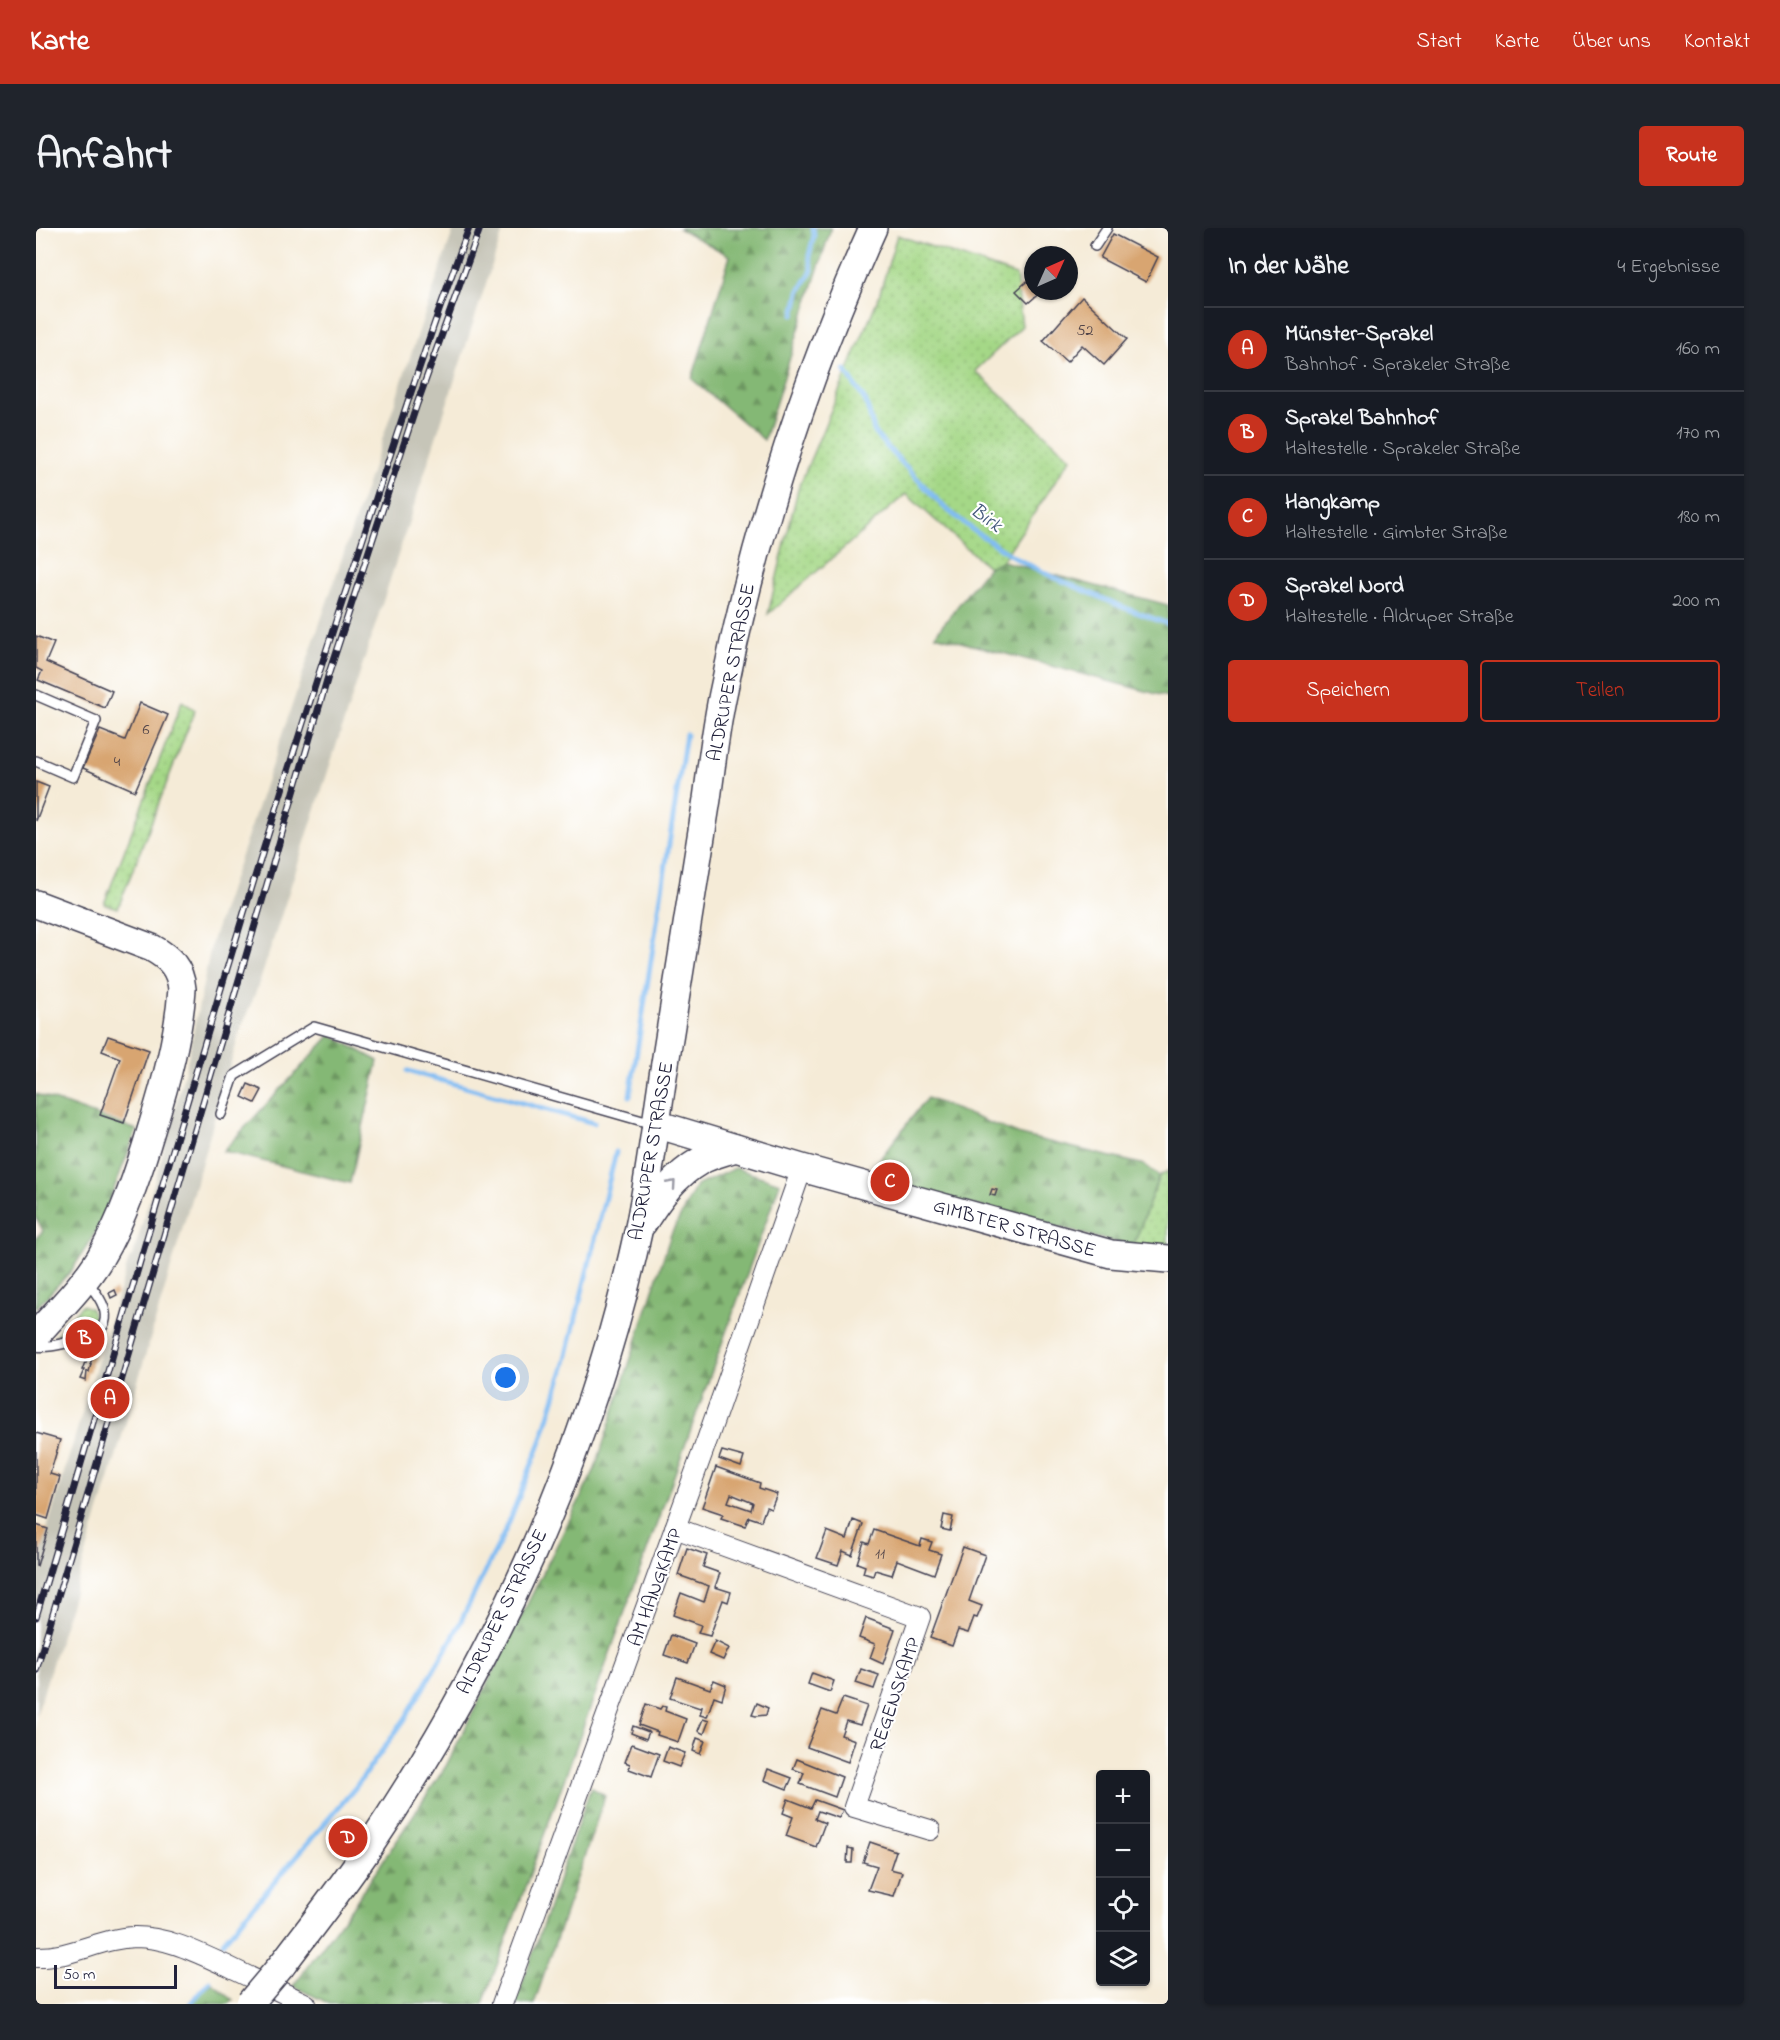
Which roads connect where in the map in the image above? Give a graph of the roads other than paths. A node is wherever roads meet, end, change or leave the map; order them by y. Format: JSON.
{"nodes":[{"id":1,"x":873,"y":228,"type":"edge"},
{"id":2,"x":1107,"y":228,"type":"edge"},
{"id":3,"x":1095,"y":246,"type":"dead end"},
{"id":4,"x":37,"y":700,"type":"edge"},
{"id":5,"x":36,"y":761,"type":"edge"},
{"id":6,"x":36,"y":904,"type":"edge"},
{"id":7,"x":221,"y":1114,"type":"dead end"},
{"id":8,"x":656,"y":1124,"type":"junction"},
{"id":9,"x":735,"y":1148,"type":"junction"},
{"id":10,"x":802,"y":1168,"type":"junction"},
{"id":11,"x":638,"y":1231,"type":"junction"},
{"id":12,"x":1168,"y":1259,"type":"edge"},
{"id":13,"x":85,"y":1280,"type":"junction"},
{"id":14,"x":36,"y":1335,"type":"edge"},
{"id":15,"x":36,"y":1346,"type":"edge"},
{"id":16,"x":675,"y":1528,"type":"junction"},
{"id":17,"x":930,"y":1830,"type":"dead end"},
{"id":18,"x":36,"y":1957,"type":"edge"},
{"id":19,"x":250,"y":2003,"type":"edge"},
{"id":20,"x":306,"y":2004,"type":"edge"},
{"id":21,"x":502,"y":2004,"type":"edge"}],
"edges":[{"from":1,"to":8,"type":"main road","name":"ALDRUPER STRASSE"},
{"from":2,"to":3,"type":"lane"},
{"from":4,"to":5,"type":"lane"},
{"from":6,"to":13,"type":"main road"},
{"from":7,"to":8,"type":"lane"},
{"from":8,"to":9,"type":"main road","name":"GIMBTER STRASSE"},
{"from":8,"to":11,"type":"main road","name":"ALDRUPER STRASSE"},
{"from":9,"to":10,"type":"main road","name":"GIMBTER STRASSE"},
{"from":11,"to":9,"type":"main road","one_way":true},
{"from":10,"to":12,"type":"main road","name":"GIMBTER STRASSE"},
{"from":10,"to":16,"type":"street","name":"AM HANGKAMP"},
{"from":11,"to":19,"type":"main road","name":"ALDRUPER STRASSE","bridge":true},
{"from":13,"to":14,"type":"main road"},
{"from":13,"to":15,"type":"lane"},
{"from":16,"to":17,"type":"street","name":"REGENSKAMP"},
{"from":16,"to":21,"type":"street","name":"AM HANGKAMP"},
{"from":18,"to":20,"type":"street"}]}
